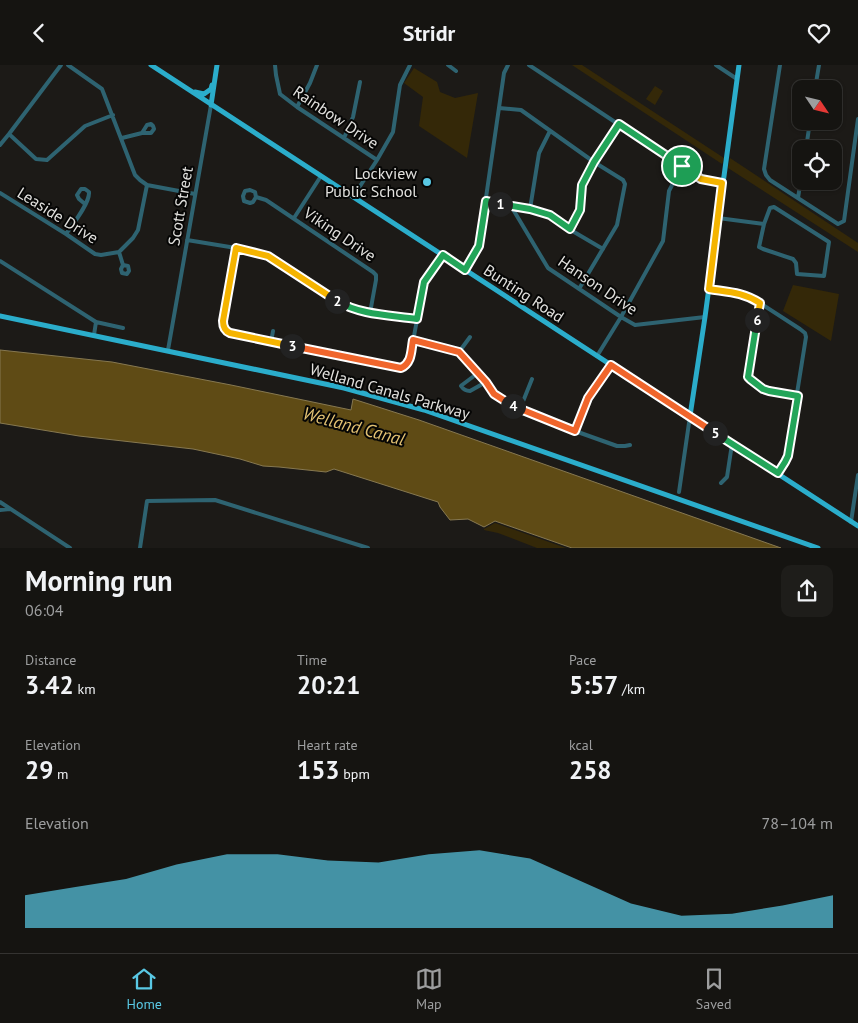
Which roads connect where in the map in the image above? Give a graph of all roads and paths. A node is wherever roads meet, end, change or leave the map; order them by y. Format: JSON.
{"nodes":[{"id":1,"x":61,"y":65,"type":"edge"},
{"id":2,"x":68,"y":65,"type":"edge"},
{"id":3,"x":151,"y":65,"type":"edge"},
{"id":4,"x":217,"y":65,"type":"edge"},
{"id":5,"x":275,"y":65,"type":"edge"},
{"id":6,"x":316,"y":65,"type":"edge"},
{"id":7,"x":410,"y":65,"type":"edge"},
{"id":8,"x":448,"y":65,"type":"edge"},
{"id":9,"x":508,"y":65,"type":"edge"},
{"id":10,"x":529,"y":65,"type":"edge"},
{"id":11,"x":716,"y":65,"type":"edge"},
{"id":12,"x":739,"y":65,"type":"edge"},
{"id":13,"x":780,"y":65,"type":"edge"},
{"id":14,"x":819,"y":65,"type":"edge"},
{"id":15,"x":456,"y":71,"type":"dead end"},
{"id":16,"x":216,"y":74,"type":"junction"},
{"id":17,"x":737,"y":79,"type":"junction"},
{"id":18,"x":817,"y":80,"type":"edge"},
{"id":19,"x":360,"y":82,"type":"dead end"},
{"id":20,"x":192,"y":92,"type":"junction"},
{"id":21,"x":211,"y":105,"type":"junction"},
{"id":22,"x":297,"y":107,"type":"junction"},
{"id":23,"x":499,"y":108,"type":"junction"},
{"id":24,"x":113,"y":115,"type":"junction"},
{"id":25,"x":858,"y":119,"type":"edge"},
{"id":26,"x":619,"y":124,"type":"junction"},
{"id":27,"x":550,"y":131,"type":"junction"},
{"id":28,"x":142,"y":133,"type":"dead end"},
{"id":29,"x":9,"y":134,"type":"junction"},
{"id":30,"x":122,"y":138,"type":"junction"},
{"id":31,"x":344,"y":138,"type":"junction"},
{"id":32,"x":0,"y":145,"type":"edge"},
{"id":33,"x":378,"y":160,"type":"junction"},
{"id":34,"x":594,"y":162,"type":"junction"},
{"id":35,"x":682,"y":166,"type":"junction"},
{"id":36,"x":321,"y":176,"type":"junction"},
{"id":37,"x":722,"y":183,"type":"junction"},
{"id":38,"x":147,"y":185,"type":"junction"},
{"id":39,"x":799,"y":190,"type":"edge"},
{"id":40,"x":0,"y":193,"type":"edge"},
{"id":41,"x":195,"y":194,"type":"junction"},
{"id":42,"x":256,"y":197,"type":"dead end"},
{"id":43,"x":353,"y":197,"type":"junction"},
{"id":44,"x":798,"y":198,"type":"junction"},
{"id":45,"x":486,"y":201,"type":"junction"},
{"id":46,"x":85,"y":204,"type":"dead end"},
{"id":47,"x":511,"y":206,"type":"junction"},
{"id":48,"x":530,"y":209,"type":"junction"},
{"id":49,"x":718,"y":217,"type":"junction"},
{"id":50,"x":294,"y":218,"type":"junction"},
{"id":51,"x":764,"y":224,"type":"junction"},
{"id":52,"x":570,"y":229,"type":"junction"},
{"id":53,"x":66,"y":234,"type":"junction"},
{"id":54,"x":187,"y":240,"type":"junction"},
{"id":55,"x":236,"y":248,"type":"junction"},
{"id":56,"x":603,"y":249,"type":"junction"},
{"id":57,"x":119,"y":252,"type":"junction"},
{"id":58,"x":443,"y":255,"type":"junction"},
{"id":59,"x":0,"y":261,"type":"edge"},
{"id":60,"x":123,"y":265,"type":"dead end"},
{"id":61,"x":465,"y":270,"type":"junction"},
{"id":62,"x":579,"y":289,"type":"junction"},
{"id":63,"x":709,"y":289,"type":"junction"},
{"id":64,"x":760,"y":303,"type":"junction"},
{"id":65,"x":370,"y":313,"type":"junction"},
{"id":66,"x":0,"y":316,"type":"edge"},
{"id":67,"x":622,"y":317,"type":"junction"},
{"id":68,"x":705,"y":317,"type":"junction"},
{"id":69,"x":417,"y":319,"type":"junction"},
{"id":70,"x":96,"y":322,"type":"junction"},
{"id":71,"x":123,"y":328,"type":"dead end"},
{"id":72,"x":274,"y":331,"type":"dead end"},
{"id":73,"x":94,"y":335,"type":"junction"},
{"id":74,"x":470,"y":337,"type":"dead end"},
{"id":75,"x":413,"y":340,"type":"junction"},
{"id":76,"x":271,"y":342,"type":"junction"},
{"id":77,"x":168,"y":350,"type":"junction"},
{"id":78,"x":459,"y":352,"type":"junction"},
{"id":79,"x":597,"y":355,"type":"junction"},
{"id":80,"x":611,"y":365,"type":"junction"},
{"id":81,"x":478,"y":373,"type":"junction"},
{"id":82,"x":532,"y":379,"type":"dead end"},
{"id":83,"x":486,"y":382,"type":"junction"},
{"id":84,"x":798,"y":396,"type":"junction"},
{"id":85,"x":520,"y":409,"type":"junction"},
{"id":86,"x":690,"y":416,"type":"junction"},
{"id":87,"x":575,"y":431,"type":"junction"},
{"id":88,"x":732,"y":444,"type":"junction"},
{"id":89,"x":630,"y":445,"type":"dead end"},
{"id":90,"x":778,"y":473,"type":"junction"},
{"id":91,"x":858,"y":475,"type":"edge"},
{"id":92,"x":721,"y":483,"type":"dead end"},
{"id":93,"x":679,"y":492,"type":"dead end"},
{"id":94,"x":0,"y":503,"type":"edge"},
{"id":95,"x":10,"y":509,"type":"junction"},
{"id":96,"x":0,"y":510,"type":"edge"},
{"id":97,"x":851,"y":522,"type":"junction"},
{"id":98,"x":858,"y":526,"type":"edge"},
{"id":99,"x":70,"y":548,"type":"edge"},
{"id":100,"x":140,"y":548,"type":"edge"},
{"id":101,"x":368,"y":548,"type":"edge"},
{"id":102,"x":818,"y":548,"type":"edge"}],
"edges":[{"from":1,"to":29,"type":"street"},
{"from":2,"to":24,"type":"street"},
{"from":3,"to":20,"type":"main road","name":"Bunting Road"},
{"from":4,"to":16,"type":"main road","name":"Scott Street"},
{"from":5,"to":22,"type":"street","name":"Rainbow Drive"},
{"from":6,"to":22,"type":"street"},
{"from":7,"to":33,"type":"street"},
{"from":8,"to":15,"type":"street"},
{"from":9,"to":23,"type":"street"},
{"from":10,"to":26,"type":"street"},
{"from":11,"to":17,"type":"street"},
{"from":12,"to":17,"type":"main road"},
{"from":13,"to":44,"type":"street"},
{"from":14,"to":18,"type":"street"},
{"from":16,"to":20,"type":"main road"},
{"from":16,"to":21,"type":"main road","name":"Scott Street"},
{"from":17,"to":37,"type":"main road"},
{"from":19,"to":31,"type":"street"},
{"from":20,"to":21,"type":"main road","name":"Bunting Road"},
{"from":21,"to":36,"type":"main road","name":"Bunting Road"},
{"from":21,"to":41,"type":"street","name":"Scott Street"},
{"from":22,"to":31,"type":"street","name":"Rainbow Drive"},
{"from":23,"to":27,"type":"street"},
{"from":23,"to":45,"type":"street"},
{"from":24,"to":29,"type":"street"},
{"from":24,"to":30,"type":"street"},
{"from":25,"to":44,"type":"street"},
{"from":26,"to":34,"type":"street"},
{"from":26,"to":35,"type":"street"},
{"from":27,"to":34,"type":"street"},
{"from":27,"to":48,"type":"street"},
{"from":28,"to":30,"type":"street"},
{"from":29,"to":32,"type":"street"},
{"from":30,"to":38,"type":"street"},
{"from":31,"to":33,"type":"street","name":"Rainbow Drive"},
{"from":33,"to":43,"type":"street"},
{"from":34,"to":52,"type":"street"},
{"from":34,"to":56,"type":"street"},
{"from":35,"to":37,"type":"street"},
{"from":35,"to":67,"type":"street"},
{"from":36,"to":43,"type":"main road","name":"Bunting Road"},
{"from":36,"to":50,"type":"street"},
{"from":37,"to":49,"type":"main road"},
{"from":38,"to":41,"type":"street"},
{"from":38,"to":57,"type":"street"},
{"from":39,"to":44,"type":"street"},
{"from":40,"to":53,"type":"street","name":"Leaside Drive"},
{"from":41,"to":54,"type":"street","name":"Scott Street"},
{"from":42,"to":50,"type":"street","name":"Viking Drive"},
{"from":43,"to":58,"type":"main road","name":"Bunting Road"},
{"from":45,"to":47,"type":"street"},
{"from":45,"to":61,"type":"street"},
{"from":46,"to":53,"type":"street"},
{"from":47,"to":48,"type":"street"},
{"from":47,"to":62,"type":"street","name":"Hanson Drive"},
{"from":48,"to":52,"type":"street"},
{"from":49,"to":51,"type":"street"},
{"from":49,"to":63,"type":"main road"},
{"from":50,"to":65,"type":"street","name":"Viking Drive"},
{"from":51,"to":51,"type":"street"},
{"from":52,"to":56,"type":"street"},
{"from":53,"to":57,"type":"street","name":"Leaside Drive"},
{"from":54,"to":55,"type":"street"},
{"from":54,"to":77,"type":"street","name":"Scott Street"},
{"from":55,"to":65,"type":"street"},
{"from":55,"to":76,"type":"street"},
{"from":56,"to":62,"type":"street"},
{"from":57,"to":60,"type":"street"},
{"from":58,"to":61,"type":"main road","name":"Bunting Road"},
{"from":58,"to":69,"type":"street"},
{"from":59,"to":70,"type":"street"},
{"from":61,"to":79,"type":"main road","name":"Bunting Road"},
{"from":62,"to":67,"type":"street","name":"Hanson Drive"},
{"from":63,"to":64,"type":"street"},
{"from":63,"to":68,"type":"main road"},
{"from":64,"to":84,"type":"street"},
{"from":64,"to":84,"type":"street"},
{"from":65,"to":69,"type":"street"},
{"from":66,"to":73,"type":"main road","name":"Welland Canals Parkway"},
{"from":67,"to":68,"type":"street","name":"Hanson Drive"},
{"from":67,"to":79,"type":"street"},
{"from":68,"to":86,"type":"main road"},
{"from":69,"to":75,"type":"street"},
{"from":70,"to":71,"type":"street"},
{"from":70,"to":73,"type":"street"},
{"from":72,"to":76,"type":"street"},
{"from":73,"to":77,"type":"main road","name":"Welland Canals Parkway"},
{"from":74,"to":78,"type":"street"},
{"from":75,"to":76,"type":"street"},
{"from":75,"to":78,"type":"street"},
{"from":77,"to":102,"type":"main road","name":"Welland Canals Parkway"},
{"from":78,"to":81,"type":"street"},
{"from":79,"to":80,"type":"main road","name":"Bunting Road"},
{"from":80,"to":86,"type":"main road","name":"Bunting Road"},
{"from":80,"to":87,"type":"street"},
{"from":81,"to":83,"type":"street"},
{"from":81,"to":83,"type":"street"},
{"from":82,"to":85,"type":"street"},
{"from":83,"to":85,"type":"street"},
{"from":84,"to":90,"type":"street"},
{"from":85,"to":87,"type":"street"},
{"from":86,"to":88,"type":"main road","name":"Bunting Road"},
{"from":86,"to":93,"type":"street"},
{"from":87,"to":89,"type":"street"},
{"from":88,"to":90,"type":"main road","name":"Bunting Road"},
{"from":88,"to":92,"type":"street"},
{"from":90,"to":97,"type":"main road","name":"Bunting Road"},
{"from":91,"to":97,"type":"street"},
{"from":94,"to":95,"type":"street"},
{"from":95,"to":96,"type":"street"},
{"from":95,"to":99,"type":"street"},
{"from":97,"to":98,"type":"main road","name":"Bunting Road"},
{"from":100,"to":101,"type":"street"}]}
